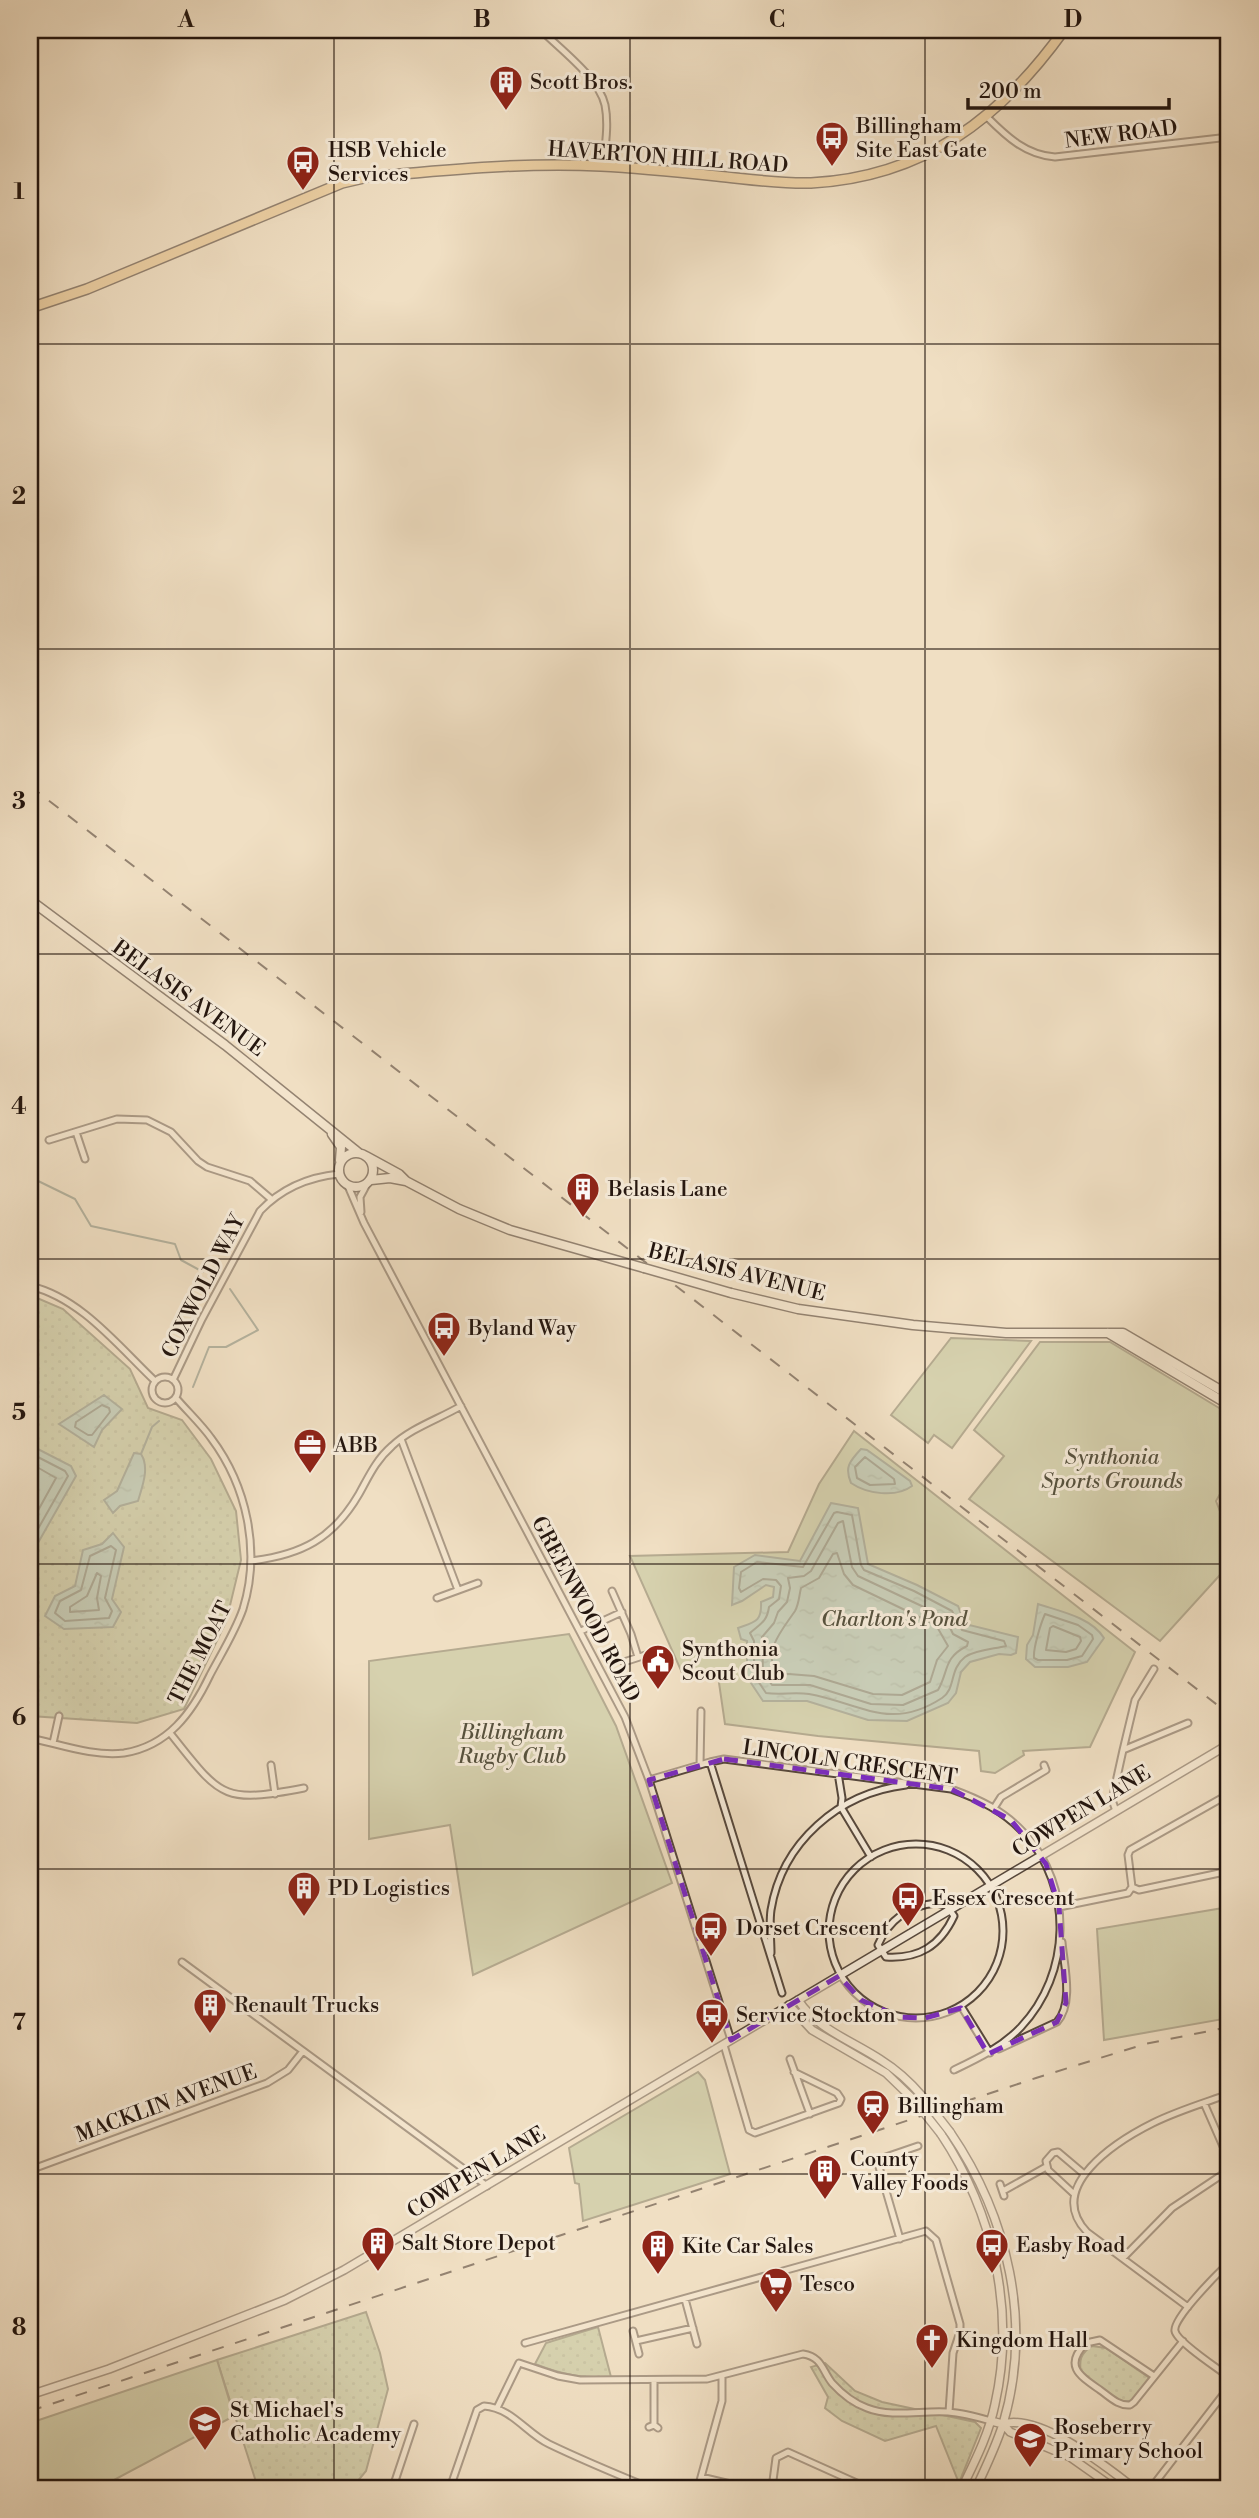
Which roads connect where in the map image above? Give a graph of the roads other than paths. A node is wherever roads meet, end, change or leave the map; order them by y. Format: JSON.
{"nodes":[{"id":1,"x":542,"y":30,"type":"edge"},
{"id":2,"x":1064,"y":30,"type":"edge"},
{"id":3,"x":987,"y":117,"type":"junction"},
{"id":4,"x":1229,"y":137,"type":"edge"},
{"id":5,"x":603,"y":167,"type":"junction"},
{"id":6,"x":30,"y":308,"type":"edge"},
{"id":7,"x":30,"y":900,"type":"edge"},
{"id":8,"x":326,"y":1125,"type":"junction"},
{"id":9,"x":76,"y":1132,"type":"junction"},
{"id":10,"x":49,"y":1140,"type":"dead end"},
{"id":11,"x":362,"y":1154,"type":"junction"},
{"id":12,"x":85,"y":1159,"type":"dead end"},
{"id":13,"x":340,"y":1163,"type":"junction"},
{"id":14,"x":339,"y":1174,"type":"junction"},
{"id":15,"x":406,"y":1181,"type":"junction"},
{"id":16,"x":369,"y":1182,"type":"junction"},
{"id":17,"x":348,"y":1186,"type":"junction"},
{"id":18,"x":271,"y":1199,"type":"junction"},
{"id":19,"x":361,"y":1215,"type":"junction"},
{"id":20,"x":30,"y":1286,"type":"edge"},
{"id":21,"x":1106,"y":1332,"type":"junction"},
{"id":22,"x":173,"y":1380,"type":"junction"},
{"id":23,"x":155,"y":1381,"type":"junction"},
{"id":24,"x":1214,"y":1391,"type":"junction"},
{"id":25,"x":1229,"y":1395,"type":"edge"},
{"id":26,"x":176,"y":1398,"type":"junction"},
{"id":27,"x":1229,"y":1405,"type":"edge"},
{"id":28,"x":461,"y":1406,"type":"junction"},
{"id":29,"x":401,"y":1438,"type":"junction"},
{"id":30,"x":251,"y":1561,"type":"junction"},
{"id":31,"x":478,"y":1583,"type":"dead end"},
{"id":32,"x":458,"y":1590,"type":"junction"},
{"id":33,"x":612,"y":1591,"type":"dead end"},
{"id":34,"x":437,"y":1598,"type":"dead end"},
{"id":35,"x":622,"y":1612,"type":"junction"},
{"id":36,"x":580,"y":1631,"type":"junction"},
{"id":37,"x":659,"y":1651,"type":"dead end"},
{"id":38,"x":638,"y":1657,"type":"junction"},
{"id":39,"x":624,"y":1662,"type":"dead end"},
{"id":40,"x":1154,"y":1669,"type":"dead end"},
{"id":41,"x":701,"y":1709,"type":"dead end"},
{"id":42,"x":59,"y":1716,"type":"dead end"},
{"id":43,"x":1188,"y":1723,"type":"dead end"},
{"id":44,"x":170,"y":1733,"type":"junction"},
{"id":45,"x":30,"y":1738,"type":"edge"},
{"id":46,"x":53,"y":1743,"type":"junction"},
{"id":47,"x":1229,"y":1744,"type":"edge"},
{"id":48,"x":1123,"y":1750,"type":"junction"},
{"id":49,"x":709,"y":1762,"type":"junction"},
{"id":50,"x":271,"y":1765,"type":"dead end"},
{"id":51,"x":700,"y":1765,"type":"junction"},
{"id":52,"x":1044,"y":1765,"type":"dead end"},
{"id":53,"x":838,"y":1773,"type":"junction"},
{"id":54,"x":649,"y":1780,"type":"junction"},
{"id":55,"x":916,"y":1784,"type":"junction"},
{"id":56,"x":304,"y":1788,"type":"dead end"},
{"id":57,"x":275,"y":1794,"type":"junction"},
{"id":58,"x":1229,"y":1794,"type":"edge"},
{"id":59,"x":841,"y":1807,"type":"junction"},
{"id":60,"x":994,"y":1808,"type":"junction"},
{"id":61,"x":1116,"y":1811,"type":"junction"},
{"id":62,"x":1041,"y":1855,"type":"junction"},
{"id":63,"x":872,"y":1857,"type":"junction"},
{"id":64,"x":1229,"y":1871,"type":"edge"},
{"id":65,"x":990,"y":1886,"type":"junction"},
{"id":66,"x":1132,"y":1887,"type":"junction"},
{"id":67,"x":1059,"y":1907,"type":"junction"},
{"id":68,"x":951,"y":1909,"type":"junction"},
{"id":69,"x":770,"y":1912,"type":"junction"},
{"id":70,"x":757,"y":1913,"type":"junction"},
{"id":71,"x":1061,"y":1930,"type":"junction"},
{"id":72,"x":881,"y":1951,"type":"junction"},
{"id":73,"x":771,"y":1953,"type":"junction"},
{"id":74,"x":182,"y":1962,"type":"dead end"},
{"id":75,"x":840,"y":1976,"type":"junction"},
{"id":76,"x":782,"y":1993,"type":"dead end"},
{"id":77,"x":798,"y":2000,"type":"junction"},
{"id":78,"x":789,"y":2006,"type":"junction"},
{"id":79,"x":961,"y":2007,"type":"junction"},
{"id":80,"x":732,"y":2040,"type":"junction"},
{"id":81,"x":724,"y":2045,"type":"junction"},
{"id":82,"x":303,"y":2051,"type":"junction"},
{"id":83,"x":988,"y":2054,"type":"junction"},
{"id":84,"x":790,"y":2059,"type":"dead end"},
{"id":85,"x":954,"y":2070,"type":"dead end"},
{"id":86,"x":794,"y":2072,"type":"junction"},
{"id":87,"x":1229,"y":2094,"type":"edge"},
{"id":88,"x":918,"y":2098,"type":"junction"},
{"id":89,"x":1204,"y":2103,"type":"junction"},
{"id":90,"x":810,"y":2114,"type":"junction"},
{"id":91,"x":918,"y":2146,"type":"dead end"},
{"id":92,"x":1229,"y":2160,"type":"edge"},
{"id":93,"x":1046,"y":2167,"type":"junction"},
{"id":94,"x":30,"y":2170,"type":"edge"},
{"id":95,"x":1229,"y":2170,"type":"edge"},
{"id":96,"x":1084,"y":2174,"type":"junction"},
{"id":97,"x":1000,"y":2184,"type":"dead end"},
{"id":98,"x":488,"y":2186,"type":"junction"},
{"id":99,"x":1073,"y":2193,"type":"junction"},
{"id":100,"x":900,"y":2239,"type":"junction"},
{"id":101,"x":1006,"y":2254,"type":"junction"},
{"id":102,"x":994,"y":2258,"type":"junction"},
{"id":103,"x":1123,"y":2258,"type":"junction"},
{"id":104,"x":1229,"y":2263,"type":"edge"},
{"id":105,"x":685,"y":2299,"type":"junction"},
{"id":106,"x":1188,"y":2307,"type":"junction"},
{"id":107,"x":692,"y":2328,"type":"junction"},
{"id":108,"x":633,"y":2330,"type":"dead end"},
{"id":109,"x":636,"y":2341,"type":"junction"},
{"id":110,"x":1182,"y":2341,"type":"junction"},
{"id":111,"x":525,"y":2343,"type":"dead end"},
{"id":112,"x":697,"y":2344,"type":"dead end"},
{"id":113,"x":639,"y":2354,"type":"dead end"},
{"id":114,"x":1154,"y":2376,"type":"junction"},
{"id":115,"x":722,"y":2377,"type":"junction"},
{"id":116,"x":1229,"y":2377,"type":"edge"},
{"id":117,"x":654,"y":2380,"type":"junction"},
{"id":118,"x":1229,"y":2386,"type":"edge"},
{"id":119,"x":30,"y":2395,"type":"edge"},
{"id":120,"x":497,"y":2408,"type":"junction"},
{"id":121,"x":949,"y":2412,"type":"junction"},
{"id":122,"x":990,"y":2421,"type":"junction"},
{"id":123,"x":414,"y":2424,"type":"dead end"},
{"id":124,"x":1003,"y":2424,"type":"junction"},
{"id":125,"x":654,"y":2427,"type":"dead end"},
{"id":126,"x":701,"y":2477,"type":"junction"},
{"id":127,"x":394,"y":2488,"type":"edge"},
{"id":128,"x":414,"y":2488,"type":"edge"},
{"id":129,"x":450,"y":2488,"type":"edge"},
{"id":130,"x":650,"y":2488,"type":"edge"},
{"id":131,"x":698,"y":2488,"type":"edge"},
{"id":132,"x":747,"y":2488,"type":"edge"},
{"id":133,"x":772,"y":2488,"type":"edge"},
{"id":134,"x":868,"y":2488,"type":"edge"},
{"id":135,"x":961,"y":2488,"type":"edge"},
{"id":136,"x":976,"y":2488,"type":"edge"},
{"id":137,"x":1114,"y":2488,"type":"edge"},
{"id":138,"x":1134,"y":2488,"type":"edge"},
{"id":139,"x":1151,"y":2488,"type":"edge"}],
"edges":[{"from":1,"to":5,"type":"street"},
{"from":2,"to":3,"type":"main road","name":"HAVERTON HILL ROAD"},
{"from":3,"to":4,"type":"street","name":"NEW ROAD"},
{"from":3,"to":5,"type":"main road","name":"HAVERTON HILL ROAD"},
{"from":5,"to":6,"type":"main road","name":"HAVERTON HILL ROAD"},
{"from":7,"to":8,"type":"main road","name":"BELASIS AVENUE"},
{"from":8,"to":11,"type":"main road","name":"BELASIS AVENUE"},
{"from":8,"to":13,"type":"main road","name":"BELASIS AVENUE"},
{"from":9,"to":10,"type":"street"},
{"from":9,"to":12,"type":"street"},
{"from":9,"to":18,"type":"street"},
{"from":11,"to":13,"type":"main road"},
{"from":11,"to":15,"type":"main road","name":"BELASIS AVENUE"},
{"from":11,"to":16,"type":"main road"},
{"from":13,"to":14,"type":"main road"},
{"from":14,"to":17,"type":"main road"},
{"from":14,"to":18,"type":"street","name":"COXWOLD WAY"},
{"from":15,"to":16,"type":"main road","name":"BELASIS AVENUE"},
{"from":15,"to":21,"type":"main road","name":"BELASIS AVENUE","bridge":true},
{"from":16,"to":17,"type":"main road"},
{"from":16,"to":19,"type":"street"},
{"from":17,"to":19,"type":"street","name":"GREENWOOD ROAD"},
{"from":18,"to":22,"type":"street","name":"COXWOLD WAY"},
{"from":19,"to":28,"type":"street","name":"GREENWOOD ROAD"},
{"from":20,"to":23,"type":"street","name":"THE MOAT"},
{"from":21,"to":24,"type":"main road"},
{"from":21,"to":24,"type":"main road","name":"BELASIS AVENUE"},
{"from":22,"to":23,"type":"street"},
{"from":22,"to":26,"type":"street"},
{"from":23,"to":26,"type":"street","name":"THE MOAT"},
{"from":24,"to":25,"type":"main road"},
{"from":24,"to":27,"type":"main road"},
{"from":26,"to":30,"type":"street","name":"THE MOAT"},
{"from":28,"to":29,"type":"street"},
{"from":28,"to":36,"type":"street","name":"GREENWOOD ROAD"},
{"from":29,"to":30,"type":"street"},
{"from":29,"to":32,"type":"street"},
{"from":30,"to":44,"type":"street","name":"THE MOAT"},
{"from":31,"to":32,"type":"street"},
{"from":32,"to":34,"type":"street"},
{"from":33,"to":35,"type":"street"},
{"from":35,"to":36,"type":"street"},
{"from":35,"to":38,"type":"street"},
{"from":36,"to":54,"type":"street","name":"GREENWOOD ROAD"},
{"from":37,"to":38,"type":"street"},
{"from":38,"to":39,"type":"street"},
{"from":40,"to":48,"type":"street"},
{"from":41,"to":51,"type":"street"},
{"from":42,"to":46,"type":"street"},
{"from":43,"to":48,"type":"street"},
{"from":44,"to":46,"type":"street","name":"THE MOAT"},
{"from":44,"to":57,"type":"street"},
{"from":45,"to":46,"type":"street","name":"THE MOAT"},
{"from":47,"to":61,"type":"street","name":"COWPEN LANE"},
{"from":48,"to":61,"type":"street"},
{"from":49,"to":51,"type":"street","name":"LINCOLN CRESCENT"},
{"from":49,"to":53,"type":"street","name":"LINCOLN CRESCENT"},
{"from":49,"to":70,"type":"street"},
{"from":50,"to":57,"type":"street"},
{"from":51,"to":54,"type":"street","name":"LINCOLN CRESCENT"},
{"from":52,"to":60,"type":"street"},
{"from":53,"to":55,"type":"street","name":"LINCOLN CRESCENT"},
{"from":53,"to":59,"type":"street"},
{"from":54,"to":80,"type":"street","name":"GREENWOOD ROAD"},
{"from":55,"to":59,"type":"street"},
{"from":55,"to":60,"type":"street","name":"LINCOLN CRESCENT"},
{"from":56,"to":57,"type":"street"},
{"from":58,"to":66,"type":"street"},
{"from":59,"to":63,"type":"street"},
{"from":59,"to":69,"type":"street"},
{"from":60,"to":62,"type":"street","name":"LINCOLN CRESCENT"},
{"from":61,"to":62,"type":"street","name":"COWPEN LANE"},
{"from":62,"to":65,"type":"street","name":"COWPEN LANE"},
{"from":62,"to":67,"type":"street","name":"LINCOLN CRESCENT"},
{"from":63,"to":65,"type":"street"},
{"from":63,"to":75,"type":"street"},
{"from":64,"to":66,"type":"street"},
{"from":65,"to":68,"type":"street","name":"COWPEN LANE"},
{"from":65,"to":79,"type":"street"},
{"from":66,"to":67,"type":"street"},
{"from":67,"to":71,"type":"street","name":"LINCOLN CRESCENT"},
{"from":68,"to":72,"type":"street","name":"COWPEN LANE"},
{"from":68,"to":72,"type":"street"},
{"from":68,"to":72,"type":"street"},
{"from":69,"to":70,"type":"street"},
{"from":69,"to":73,"type":"street"},
{"from":70,"to":73,"type":"street"},
{"from":71,"to":83,"type":"street"},
{"from":71,"to":83,"type":"street"},
{"from":72,"to":75,"type":"street","name":"COWPEN LANE"},
{"from":73,"to":76,"type":"street"},
{"from":74,"to":82,"type":"street"},
{"from":75,"to":77,"type":"street","name":"COWPEN LANE"},
{"from":75,"to":79,"type":"street"},
{"from":77,"to":78,"type":"street","name":"COWPEN LANE"},
{"from":77,"to":88,"type":"street"},
{"from":78,"to":80,"type":"street","name":"COWPEN LANE"},
{"from":78,"to":88,"type":"street"},
{"from":79,"to":83,"type":"street"},
{"from":80,"to":81,"type":"street","name":"COWPEN LANE"},
{"from":81,"to":90,"type":"street"},
{"from":81,"to":98,"type":"street","name":"COWPEN LANE"},
{"from":82,"to":94,"type":"street","name":"MACKLIN AVENUE"},
{"from":82,"to":98,"type":"street"},
{"from":83,"to":85,"type":"street"},
{"from":84,"to":86,"type":"street"},
{"from":86,"to":90,"type":"street"},
{"from":86,"to":90,"type":"street"},
{"from":87,"to":89,"type":"street"},
{"from":88,"to":101,"type":"street","bridge":true},
{"from":88,"to":102,"type":"street","bridge":true},
{"from":89,"to":92,"type":"street"},
{"from":89,"to":96,"type":"street"},
{"from":91,"to":100,"type":"street"},
{"from":93,"to":96,"type":"street"},
{"from":93,"to":97,"type":"street"},
{"from":93,"to":99,"type":"street"},
{"from":95,"to":103,"type":"street"},
{"from":96,"to":99,"type":"street"},
{"from":98,"to":119,"type":"street","name":"COWPEN LANE"},
{"from":99,"to":103,"type":"street"},
{"from":100,"to":105,"type":"street"},
{"from":100,"to":121,"type":"street"},
{"from":101,"to":102,"type":"street"},
{"from":101,"to":124,"type":"street"},
{"from":102,"to":122,"type":"street"},
{"from":103,"to":106,"type":"street"},
{"from":104,"to":106,"type":"street"},
{"from":105,"to":107,"type":"street"},
{"from":105,"to":111,"type":"street"},
{"from":106,"to":110,"type":"street"},
{"from":107,"to":109,"type":"street"},
{"from":107,"to":112,"type":"street"},
{"from":108,"to":109,"type":"street"},
{"from":109,"to":113,"type":"street"},
{"from":110,"to":114,"type":"street"},
{"from":110,"to":116,"type":"street"},
{"from":114,"to":114,"type":"street"},
{"from":115,"to":117,"type":"street"},
{"from":115,"to":121,"type":"street"},
{"from":115,"to":126,"type":"street"},
{"from":117,"to":120,"type":"street"},
{"from":117,"to":125,"type":"street"},
{"from":118,"to":139,"type":"street"},
{"from":120,"to":129,"type":"street"},
{"from":120,"to":130,"type":"street"},
{"from":121,"to":122,"type":"street"},
{"from":122,"to":124,"type":"street"},
{"from":122,"to":135,"type":"street"},
{"from":123,"to":127,"type":"street"},
{"from":124,"to":136,"type":"street"},
{"from":124,"to":137,"type":"street"},
{"from":124,"to":138,"type":"street"},
{"from":126,"to":131,"type":"street"},
{"from":126,"to":132,"type":"street"},
{"from":127,"to":128,"type":"street"},
{"from":133,"to":134,"type":"street"}]}
